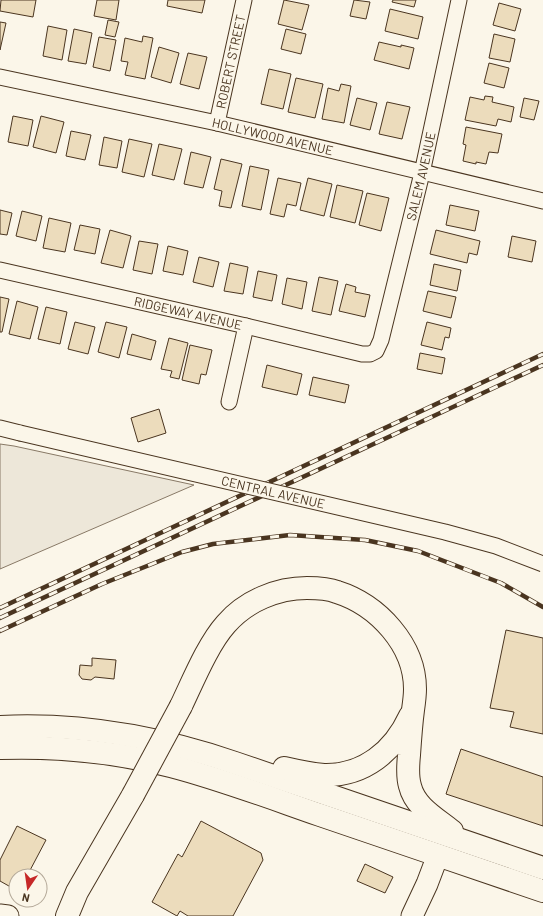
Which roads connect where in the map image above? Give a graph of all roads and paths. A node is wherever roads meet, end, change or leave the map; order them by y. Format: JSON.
{"nodes":[{"id":1,"x":244,"y":0,"type":"edge"},
{"id":2,"x":459,"y":0,"type":"edge"},
{"id":3,"x":0,"y":77,"type":"edge"},
{"id":4,"x":216,"y":123,"type":"junction"},
{"id":5,"x":422,"y":173,"type":"junction"},
{"id":6,"x":543,"y":202,"type":"edge"},
{"id":7,"x":0,"y":270,"type":"edge"},
{"id":8,"x":246,"y":326,"type":"junction"},
{"id":9,"x":376,"y":351,"type":"joint"},
{"id":10,"x":229,"y":402,"type":"dead end"},
{"id":11,"x":0,"y":428,"type":"edge"},
{"id":12,"x":543,"y":564,"type":"edge"},
{"id":13,"x":413,"y":709,"type":"junction"},
{"id":14,"x":0,"y":727,"type":"edge"},
{"id":15,"x":0,"y":748,"type":"edge"},
{"id":16,"x":211,"y":755,"type":"junction"},
{"id":17,"x":469,"y":843,"type":"junction"},
{"id":18,"x":438,"y":855,"type":"junction"},
{"id":19,"x":543,"y":868,"type":"edge"},
{"id":20,"x":543,"y":892,"type":"edge"},
{"id":21,"x":0,"y":915,"type":"edge"},
{"id":22,"x":8,"y":916,"type":"edge"},
{"id":23,"x":67,"y":916,"type":"edge"},
{"id":24,"x":412,"y":916,"type":"edge"}],
"edges":[{"from":1,"to":4,"type":"street","name":"ROBERT STREET"},
{"from":2,"to":5,"type":"street","name":"SALEM AVENUE"},
{"from":3,"to":4,"type":"street","name":"HOLLYWOOD AVENUE"},
{"from":4,"to":5,"type":"street","name":"HOLLYWOOD AVENUE"},
{"from":5,"to":6,"type":"street","name":"HOLLYWOOD AVENUE"},
{"from":5,"to":9,"type":"street","name":"SALEM AVENUE"},
{"from":7,"to":8,"type":"street","name":"RIDGEWAY AVENUE"},
{"from":8,"to":9,"type":"street","name":"RIDGEWAY AVENUE"},
{"from":8,"to":10,"type":"street"},
{"from":11,"to":12,"type":"street","name":"CENTRAL AVENUE","bridge":true},
{"from":13,"to":16,"type":"highway"},
{"from":13,"to":17,"type":"highway"},
{"from":13,"to":23,"type":"highway","bridge":true},
{"from":14,"to":16,"type":"highway"},
{"from":15,"to":18,"type":"highway"},
{"from":16,"to":17,"type":"highway"},
{"from":17,"to":19,"type":"highway"},
{"from":18,"to":20,"type":"highway"},
{"from":18,"to":24,"type":"main road"},
{"from":21,"to":22,"type":"main road"}]}
